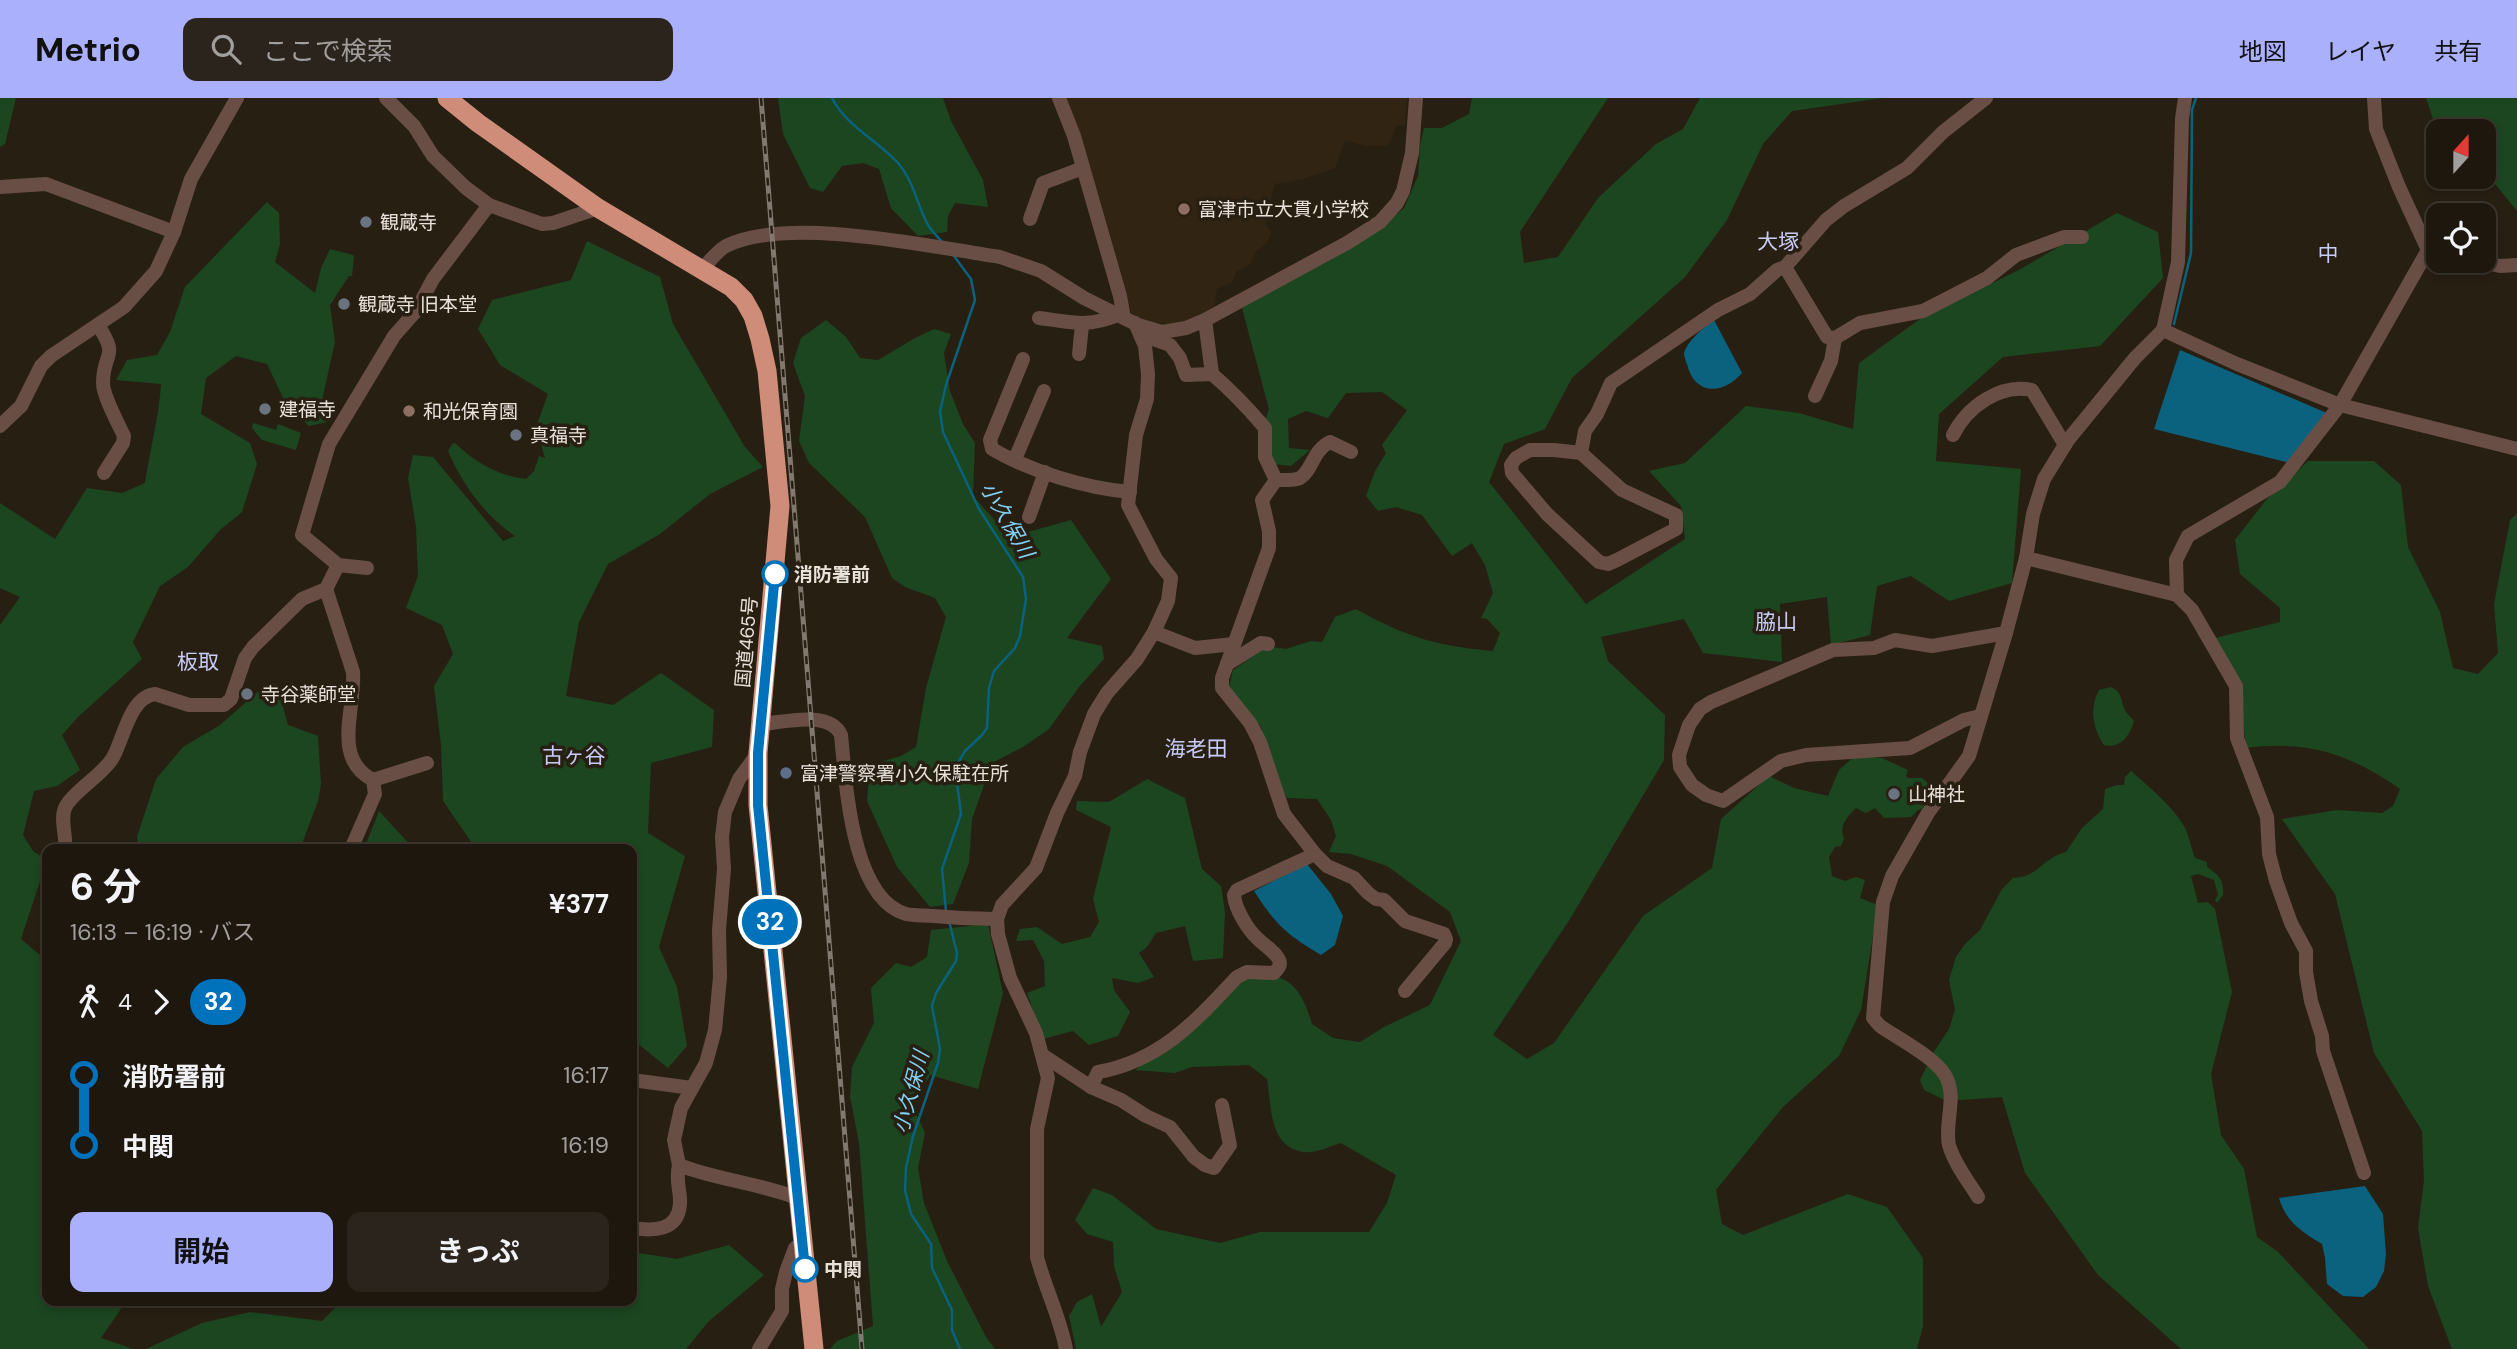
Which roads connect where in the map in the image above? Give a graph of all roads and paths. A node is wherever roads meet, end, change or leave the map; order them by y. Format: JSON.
{"nodes":[{"id":1,"x":237,"y":98,"type":"edge"},
{"id":2,"x":386,"y":98,"type":"edge"},
{"id":3,"x":447,"y":98,"type":"edge"},
{"id":4,"x":1059,"y":98,"type":"edge"},
{"id":5,"x":1416,"y":98,"type":"edge"},
{"id":6,"x":1986,"y":98,"type":"edge"},
{"id":7,"x":2185,"y":98,"type":"edge"},
{"id":8,"x":2374,"y":98,"type":"edge"},
{"id":9,"x":1083,"y":167,"type":"junction"},
{"id":10,"x":0,"y":187,"type":"edge"},
{"id":11,"x":489,"y":205,"type":"junction"},
{"id":12,"x":598,"y":208,"type":"junction"},
{"id":13,"x":1030,"y":219,"type":"dead end"},
{"id":14,"x":174,"y":232,"type":"junction"},
{"id":15,"x":2082,"y":237,"type":"dead end"},
{"id":16,"x":2426,"y":237,"type":"edge"},
{"id":17,"x":2426,"y":262,"type":"edge"},
{"id":18,"x":2496,"y":265,"type":"edge"},
{"id":19,"x":2517,"y":265,"type":"edge"},
{"id":20,"x":1785,"y":267,"type":"junction"},
{"id":21,"x":703,"y":268,"type":"junction"},
{"id":22,"x":1039,"y":318,"type":"dead end"},
{"id":23,"x":1128,"y":320,"type":"junction"},
{"id":24,"x":1205,"y":320,"type":"junction"},
{"id":25,"x":98,"y":324,"type":"junction"},
{"id":26,"x":1082,"y":325,"type":"junction"},
{"id":27,"x":2163,"y":330,"type":"junction"},
{"id":28,"x":1835,"y":338,"type":"junction"},
{"id":29,"x":1079,"y":354,"type":"dead end"},
{"id":30,"x":1023,"y":359,"type":"dead end"},
{"id":31,"x":1212,"y":374,"type":"junction"},
{"id":32,"x":1044,"y":391,"type":"dead end"},
{"id":33,"x":1815,"y":396,"type":"dead end"},
{"id":34,"x":2340,"y":405,"type":"junction"},
{"id":35,"x":0,"y":426,"type":"edge"},
{"id":36,"x":1953,"y":435,"type":"dead end"},
{"id":37,"x":2065,"y":445,"type":"junction"},
{"id":38,"x":2517,"y":449,"type":"edge"},
{"id":39,"x":1352,"y":452,"type":"dead end"},
{"id":40,"x":1581,"y":453,"type":"junction"},
{"id":41,"x":1015,"y":459,"type":"junction"},
{"id":42,"x":1045,"y":472,"type":"junction"},
{"id":43,"x":104,"y":473,"type":"dead end"},
{"id":44,"x":1276,"y":480,"type":"junction"},
{"id":45,"x":1130,"y":492,"type":"junction"},
{"id":46,"x":1029,"y":517,"type":"dead end"},
{"id":47,"x":2026,"y":558,"type":"junction"},
{"id":48,"x":338,"y":565,"type":"junction"},
{"id":49,"x":367,"y":568,"type":"dead end"},
{"id":50,"x":326,"y":589,"type":"junction"},
{"id":51,"x":2177,"y":595,"type":"junction"},
{"id":52,"x":1154,"y":632,"type":"junction"},
{"id":53,"x":2006,"y":633,"type":"junction"},
{"id":54,"x":1234,"y":644,"type":"junction"},
{"id":55,"x":1268,"y":644,"type":"dead end"},
{"id":56,"x":1227,"y":664,"type":"junction"},
{"id":57,"x":1980,"y":716,"type":"junction"},
{"id":58,"x":762,"y":724,"type":"junction"},
{"id":59,"x":758,"y":753,"type":"junction"},
{"id":60,"x":427,"y":764,"type":"dead end"},
{"id":61,"x":373,"y":780,"type":"junction"},
{"id":62,"x":68,"y":844,"type":"edge"},
{"id":63,"x":353,"y":844,"type":"edge"},
{"id":64,"x":1315,"y":854,"type":"junction"},
{"id":65,"x":997,"y":919,"type":"junction"},
{"id":66,"x":1405,"y":991,"type":"dead end"},
{"id":67,"x":1044,"y":1056,"type":"junction"},
{"id":68,"x":637,"y":1081,"type":"edge"},
{"id":69,"x":1091,"y":1087,"type":"junction"},
{"id":70,"x":692,"y":1088,"type":"junction"},
{"id":71,"x":1222,"y":1105,"type":"dead end"},
{"id":72,"x":679,"y":1164,"type":"junction"},
{"id":73,"x":2364,"y":1173,"type":"dead end"},
{"id":74,"x":1978,"y":1197,"type":"dead end"},
{"id":75,"x":797,"y":1198,"type":"junction"},
{"id":76,"x":637,"y":1229,"type":"edge"},
{"id":77,"x":803,"y":1242,"type":"junction"},
{"id":78,"x":759,"y":1349,"type":"edge"},
{"id":79,"x":814,"y":1349,"type":"edge"},
{"id":80,"x":1066,"y":1349,"type":"edge"}],
"edges":[{"from":1,"to":14,"type":"street"},
{"from":2,"to":11,"type":"street"},
{"from":3,"to":12,"type":"highway","name":"国道465号"},
{"from":4,"to":9,"type":"street"},
{"from":5,"to":24,"type":"street"},
{"from":6,"to":20,"type":"street"},
{"from":7,"to":27,"type":"street"},
{"from":8,"to":16,"type":"street"},
{"from":9,"to":13,"type":"street"},
{"from":9,"to":23,"type":"street"},
{"from":10,"to":14,"type":"street"},
{"from":11,"to":12,"type":"street"},
{"from":11,"to":48,"type":"street"},
{"from":12,"to":21,"type":"highway","name":"国道465号"},
{"from":14,"to":25,"type":"street"},
{"from":15,"to":28,"type":"street"},
{"from":17,"to":34,"type":"street"},
{"from":18,"to":19,"type":"street"},
{"from":20,"to":28,"type":"street"},
{"from":20,"to":40,"type":"street"},
{"from":21,"to":23,"type":"street"},
{"from":21,"to":58,"type":"highway","name":"国道465号"},
{"from":22,"to":26,"type":"street"},
{"from":23,"to":24,"type":"street"},
{"from":23,"to":26,"type":"street"},
{"from":23,"to":31,"type":"street"},
{"from":23,"to":45,"type":"street"},
{"from":24,"to":31,"type":"street"},
{"from":25,"to":35,"type":"street"},
{"from":25,"to":43,"type":"street"},
{"from":26,"to":29,"type":"street"},
{"from":27,"to":34,"type":"street"},
{"from":27,"to":37,"type":"street"},
{"from":28,"to":33,"type":"street"},
{"from":30,"to":41,"type":"street"},
{"from":31,"to":44,"type":"street"},
{"from":32,"to":41,"type":"street"},
{"from":34,"to":38,"type":"street"},
{"from":34,"to":51,"type":"street"},
{"from":36,"to":37,"type":"street"},
{"from":37,"to":47,"type":"street"},
{"from":39,"to":44,"type":"street"},
{"from":40,"to":40,"type":"street"},
{"from":41,"to":42,"type":"street"},
{"from":42,"to":45,"type":"street"},
{"from":42,"to":46,"type":"street"},
{"from":44,"to":54,"type":"street"},
{"from":45,"to":52,"type":"street"},
{"from":47,"to":51,"type":"street"},
{"from":47,"to":53,"type":"street"},
{"from":48,"to":49,"type":"street"},
{"from":48,"to":50,"type":"street"},
{"from":50,"to":61,"type":"street"},
{"from":50,"to":62,"type":"street"},
{"from":51,"to":73,"type":"street"},
{"from":52,"to":54,"type":"street"},
{"from":52,"to":65,"type":"street"},
{"from":53,"to":57,"type":"street"},
{"from":53,"to":57,"type":"street"},
{"from":54,"to":56,"type":"street"},
{"from":55,"to":56,"type":"street"},
{"from":56,"to":64,"type":"street"},
{"from":57,"to":74,"type":"street"},
{"from":58,"to":59,"type":"highway","name":"国道465号"},
{"from":58,"to":65,"type":"street"},
{"from":59,"to":70,"type":"street"},
{"from":59,"to":75,"type":"highway","name":"国道465号"},
{"from":60,"to":61,"type":"street"},
{"from":61,"to":63,"type":"street"},
{"from":64,"to":66,"type":"street"},
{"from":64,"to":69,"type":"street"},
{"from":65,"to":67,"type":"street"},
{"from":67,"to":69,"type":"street"},
{"from":67,"to":80,"type":"street"},
{"from":68,"to":70,"type":"street"},
{"from":69,"to":71,"type":"street"},
{"from":70,"to":72,"type":"street"},
{"from":72,"to":75,"type":"street"},
{"from":72,"to":76,"type":"street"},
{"from":75,"to":77,"type":"highway","name":"国道465号"},
{"from":77,"to":78,"type":"street"},
{"from":77,"to":79,"type":"highway","name":"国道465号"}]}
